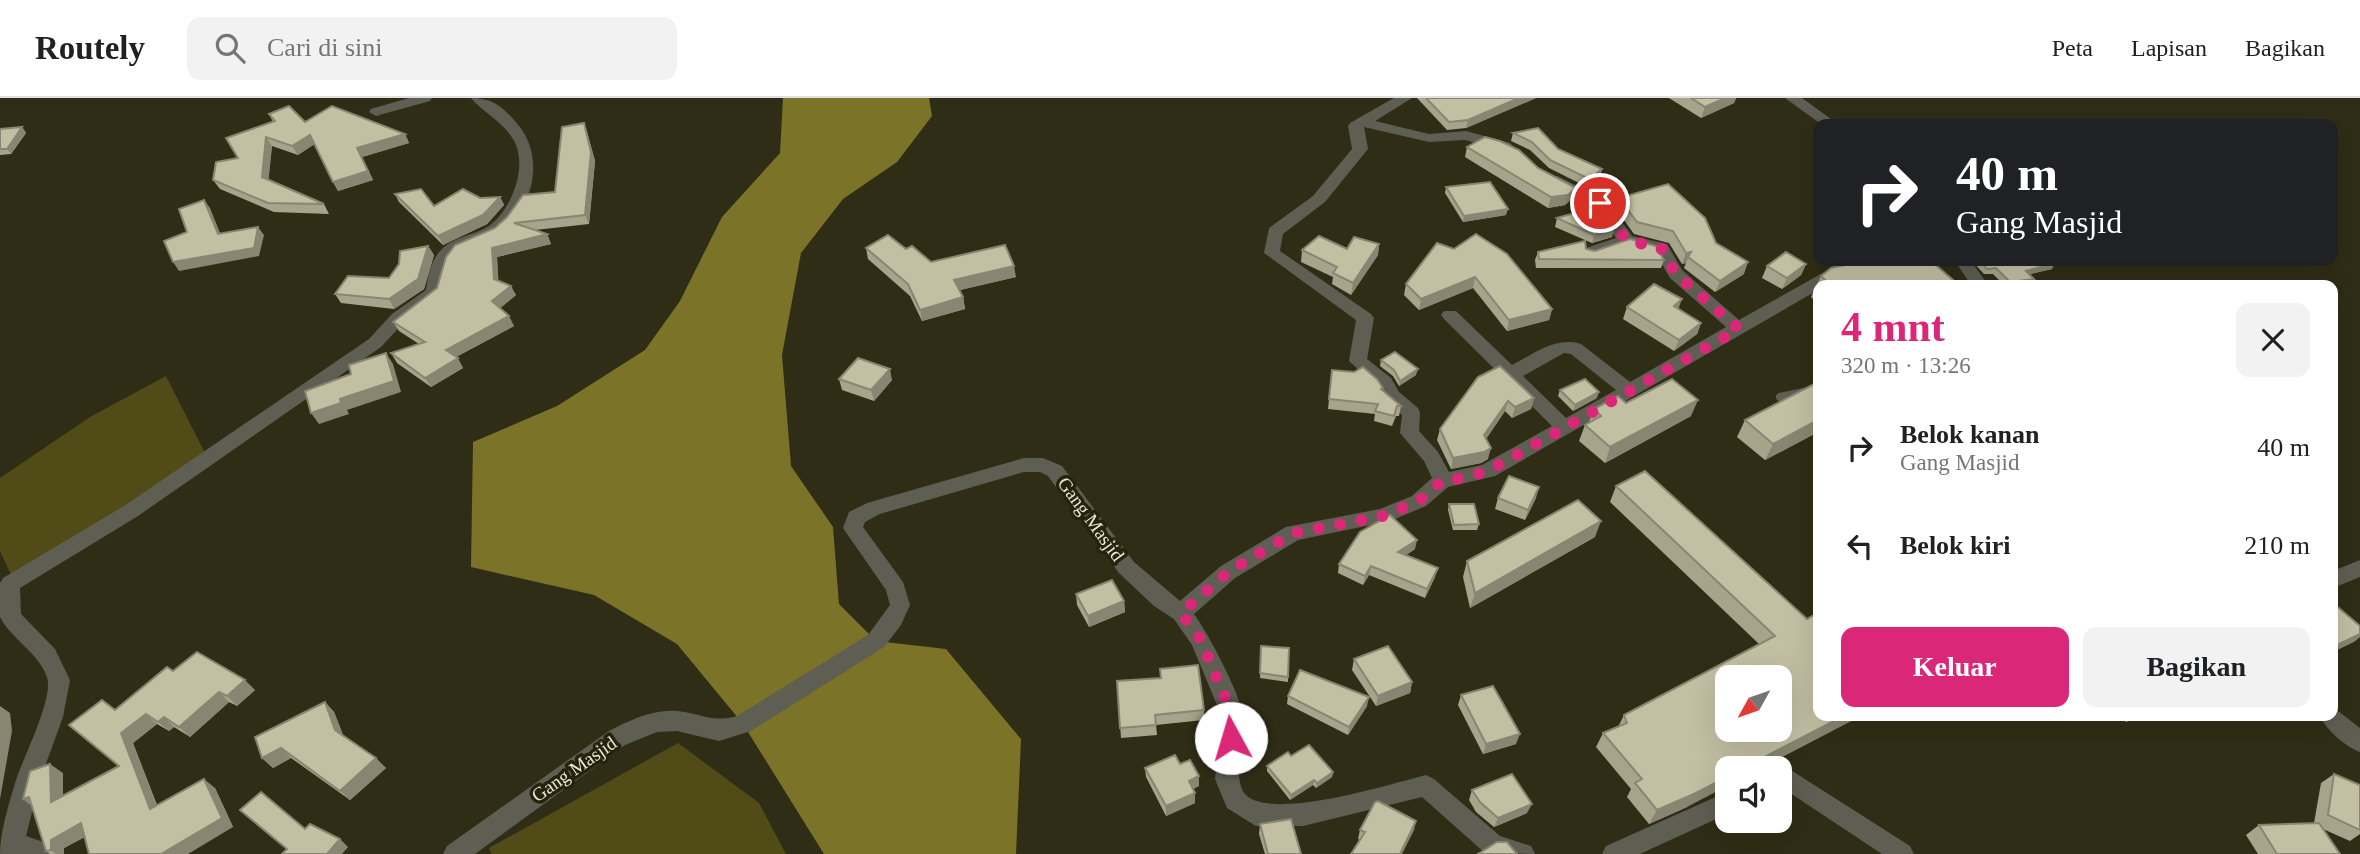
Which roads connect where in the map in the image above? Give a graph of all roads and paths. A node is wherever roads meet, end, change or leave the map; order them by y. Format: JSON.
{"nodes":[{"id":1,"x":425,"y":98,"type":"edge"},
{"id":2,"x":478,"y":98,"type":"edge"},
{"id":3,"x":1405,"y":98,"type":"edge"},
{"id":4,"x":1792,"y":98,"type":"edge"},
{"id":5,"x":376,"y":112,"type":"dead end"},
{"id":6,"x":1823,"y":119,"type":"edge"},
{"id":7,"x":1363,"y":122,"type":"junction"},
{"id":8,"x":1523,"y":155,"type":"edge"},
{"id":9,"x":1542,"y":173,"type":"edge"},
{"id":10,"x":1626,"y":240,"type":"junction"},
{"id":11,"x":1592,"y":252,"type":"edge"},
{"id":12,"x":1847,"y":266,"type":"edge"},
{"id":13,"x":1823,"y":280,"type":"edge"},
{"id":14,"x":1813,"y":286,"type":"edge"},
{"id":15,"x":1450,"y":315,"type":"dead end"},
{"id":16,"x":1739,"y":329,"type":"junction"},
{"id":17,"x":1509,"y":374,"type":"junction"},
{"id":18,"x":1629,"y":390,"type":"junction"},
{"id":19,"x":1813,"y":390,"type":"edge"},
{"id":20,"x":1780,"y":397,"type":"dead end"},
{"id":21,"x":1564,"y":427,"type":"junction"},
{"id":22,"x":1443,"y":480,"type":"junction"},
{"id":23,"x":2360,"y":568,"type":"edge"},
{"id":24,"x":2338,"y":578,"type":"edge"},
{"id":25,"x":1181,"y":613,"type":"junction"},
{"id":26,"x":2337,"y":721,"type":"edge"},
{"id":27,"x":2360,"y":742,"type":"edge"},
{"id":28,"x":1792,"y":781,"type":"edge"},
{"id":29,"x":1715,"y":808,"type":"edge"},
{"id":30,"x":6,"y":849,"type":"edge"},
{"id":31,"x":42,"y":854,"type":"edge"},
{"id":32,"x":455,"y":854,"type":"edge"},
{"id":33,"x":1524,"y":854,"type":"edge"},
{"id":34,"x":1614,"y":854,"type":"edge"},
{"id":35,"x":1902,"y":854,"type":"edge"}],
"edges":[{"from":1,"to":5,"type":"street"},
{"from":2,"to":30,"type":"street"},
{"from":3,"to":7,"type":"street"},
{"from":4,"to":6,"type":"street"},
{"from":7,"to":8,"type":"street"},
{"from":7,"to":22,"type":"street"},
{"from":9,"to":10,"type":"street"},
{"from":10,"to":11,"type":"street"},
{"from":10,"to":16,"type":"street"},
{"from":12,"to":13,"type":"street"},
{"from":14,"to":16,"type":"street"},
{"from":15,"to":17,"type":"street"},
{"from":16,"to":18,"type":"street"},
{"from":17,"to":18,"type":"street"},
{"from":17,"to":21,"type":"street"},
{"from":18,"to":21,"type":"street"},
{"from":19,"to":20,"type":"lane"},
{"from":21,"to":22,"type":"street"},
{"from":22,"to":25,"type":"street"},
{"from":23,"to":24,"type":"street"},
{"from":25,"to":32,"type":"street","name":"Gang Masjid"},
{"from":25,"to":33,"type":"street"},
{"from":26,"to":27,"type":"street"},
{"from":28,"to":35,"type":"street"},
{"from":29,"to":34,"type":"street"},
{"from":30,"to":31,"type":"street"}]}
